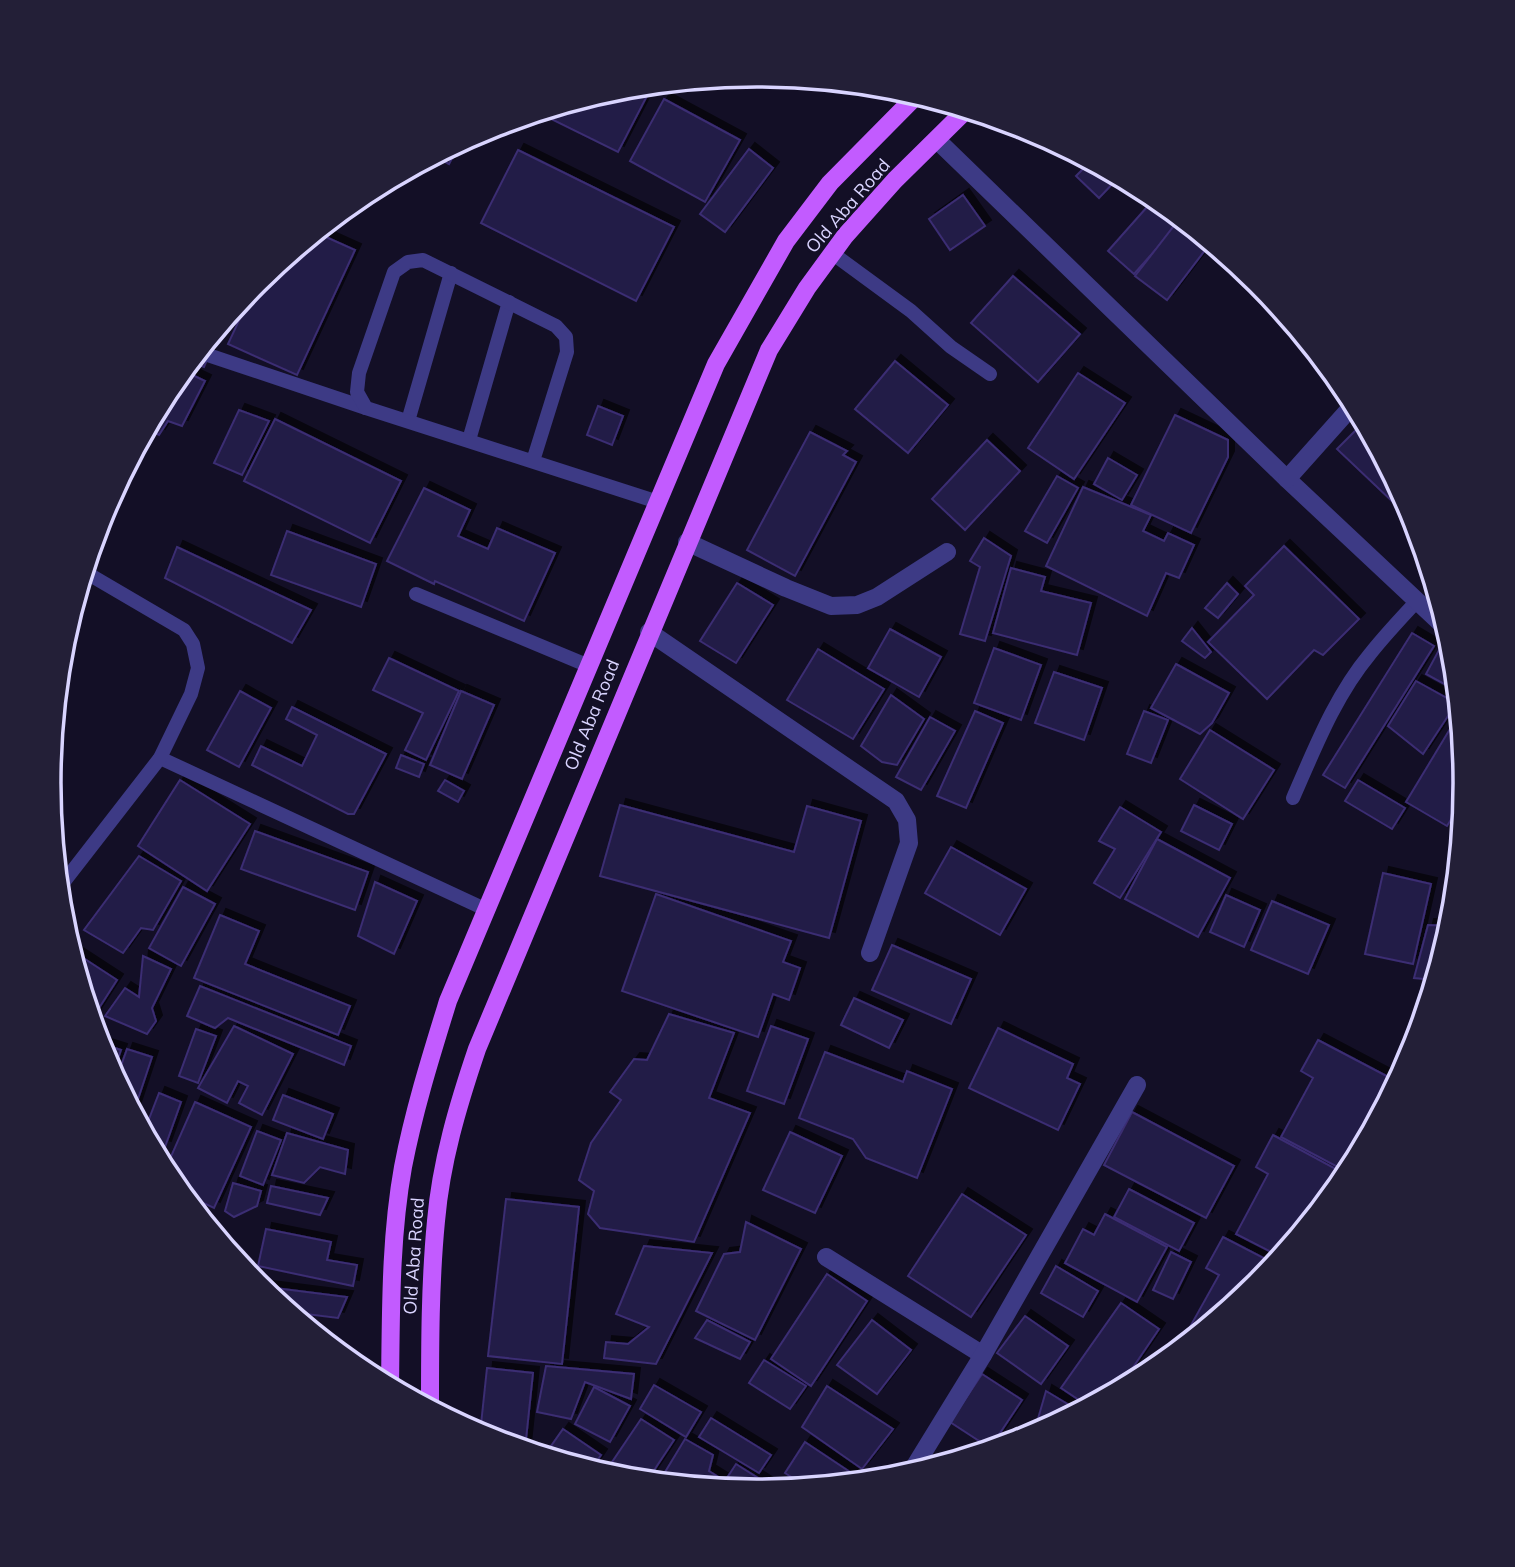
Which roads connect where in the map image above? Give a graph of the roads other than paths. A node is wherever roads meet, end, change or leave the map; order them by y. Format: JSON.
{"nodes":[{"id":1,"x":908,"y":104,"type":"edge"},
{"id":2,"x":959,"y":117,"type":"edge"},
{"id":3,"x":937,"y":140,"type":"junction"},
{"id":4,"x":832,"y":253,"type":"junction"},
{"id":5,"x":451,"y":274,"type":"junction"},
{"id":6,"x":509,"y":302,"type":"junction"},
{"id":7,"x":209,"y":355,"type":"edge"},
{"id":8,"x":990,"y":374,"type":"dead end"},
{"id":9,"x":366,"y":408,"type":"junction"},
{"id":10,"x":1346,"y":413,"type":"edge"},
{"id":11,"x":408,"y":422,"type":"junction"},
{"id":12,"x":470,"y":440,"type":"junction"},
{"id":13,"x":533,"y":461,"type":"junction"},
{"id":14,"x":1287,"y":479,"type":"junction"},
{"id":15,"x":658,"y":502,"type":"junction"},
{"id":16,"x":687,"y":542,"type":"junction"},
{"id":17,"x":947,"y":552,"type":"dead end"},
{"id":18,"x":93,"y":577,"type":"edge"},
{"id":19,"x":416,"y":594,"type":"dead end"},
{"id":20,"x":1417,"y":601,"type":"junction"},
{"id":21,"x":1433,"y":616,"type":"edge"},
{"id":22,"x":649,"y":632,"type":"junction"},
{"id":23,"x":589,"y":666,"type":"junction"},
{"id":24,"x":160,"y":758,"type":"junction"},
{"id":25,"x":1293,"y":798,"type":"dead end"},
{"id":26,"x":68,"y":877,"type":"edge"},
{"id":27,"x":487,"y":910,"type":"junction"},
{"id":28,"x":870,"y":953,"type":"dead end"},
{"id":29,"x":1137,"y":1085,"type":"dead end"},
{"id":30,"x":826,"y":1256,"type":"dead end"},
{"id":31,"x":983,"y":1356,"type":"junction"},
{"id":32,"x":390,"y":1374,"type":"edge"},
{"id":33,"x":430,"y":1397,"type":"edge"},
{"id":34,"x":918,"y":1460,"type":"edge"}],
"edges":[{"from":1,"to":15,"type":"main road","name":"Old Aba Road"},
{"from":2,"to":3,"type":"main road","name":"Old Aba Road"},
{"from":3,"to":4,"type":"main road","name":"Old Aba Road"},
{"from":3,"to":14,"type":"street"},
{"from":4,"to":8,"type":"lane"},
{"from":4,"to":16,"type":"main road","name":"Old Aba Road"},
{"from":5,"to":6,"type":"lane"},
{"from":5,"to":9,"type":"lane"},
{"from":5,"to":11,"type":"lane"},
{"from":6,"to":12,"type":"lane"},
{"from":6,"to":13,"type":"lane"},
{"from":7,"to":9,"type":"lane"},
{"from":9,"to":11,"type":"lane"},
{"from":10,"to":14,"type":"street"},
{"from":11,"to":12,"type":"lane"},
{"from":12,"to":13,"type":"lane"},
{"from":13,"to":15,"type":"lane"},
{"from":14,"to":20,"type":"street"},
{"from":15,"to":23,"type":"main road","name":"Old Aba Road"},
{"from":16,"to":17,"type":"street"},
{"from":16,"to":22,"type":"main road","name":"Old Aba Road"},
{"from":18,"to":24,"type":"lane"},
{"from":19,"to":23,"type":"lane"},
{"from":20,"to":21,"type":"street"},
{"from":20,"to":25,"type":"lane"},
{"from":22,"to":28,"type":"street"},
{"from":22,"to":33,"type":"main road","name":"Old Aba Road"},
{"from":23,"to":27,"type":"main road","name":"Old Aba Road"},
{"from":24,"to":26,"type":"lane"},
{"from":24,"to":27,"type":"lane"},
{"from":27,"to":32,"type":"main road","name":"Old Aba Road"},
{"from":29,"to":31,"type":"street"},
{"from":30,"to":31,"type":"street"},
{"from":31,"to":34,"type":"street"}]}
